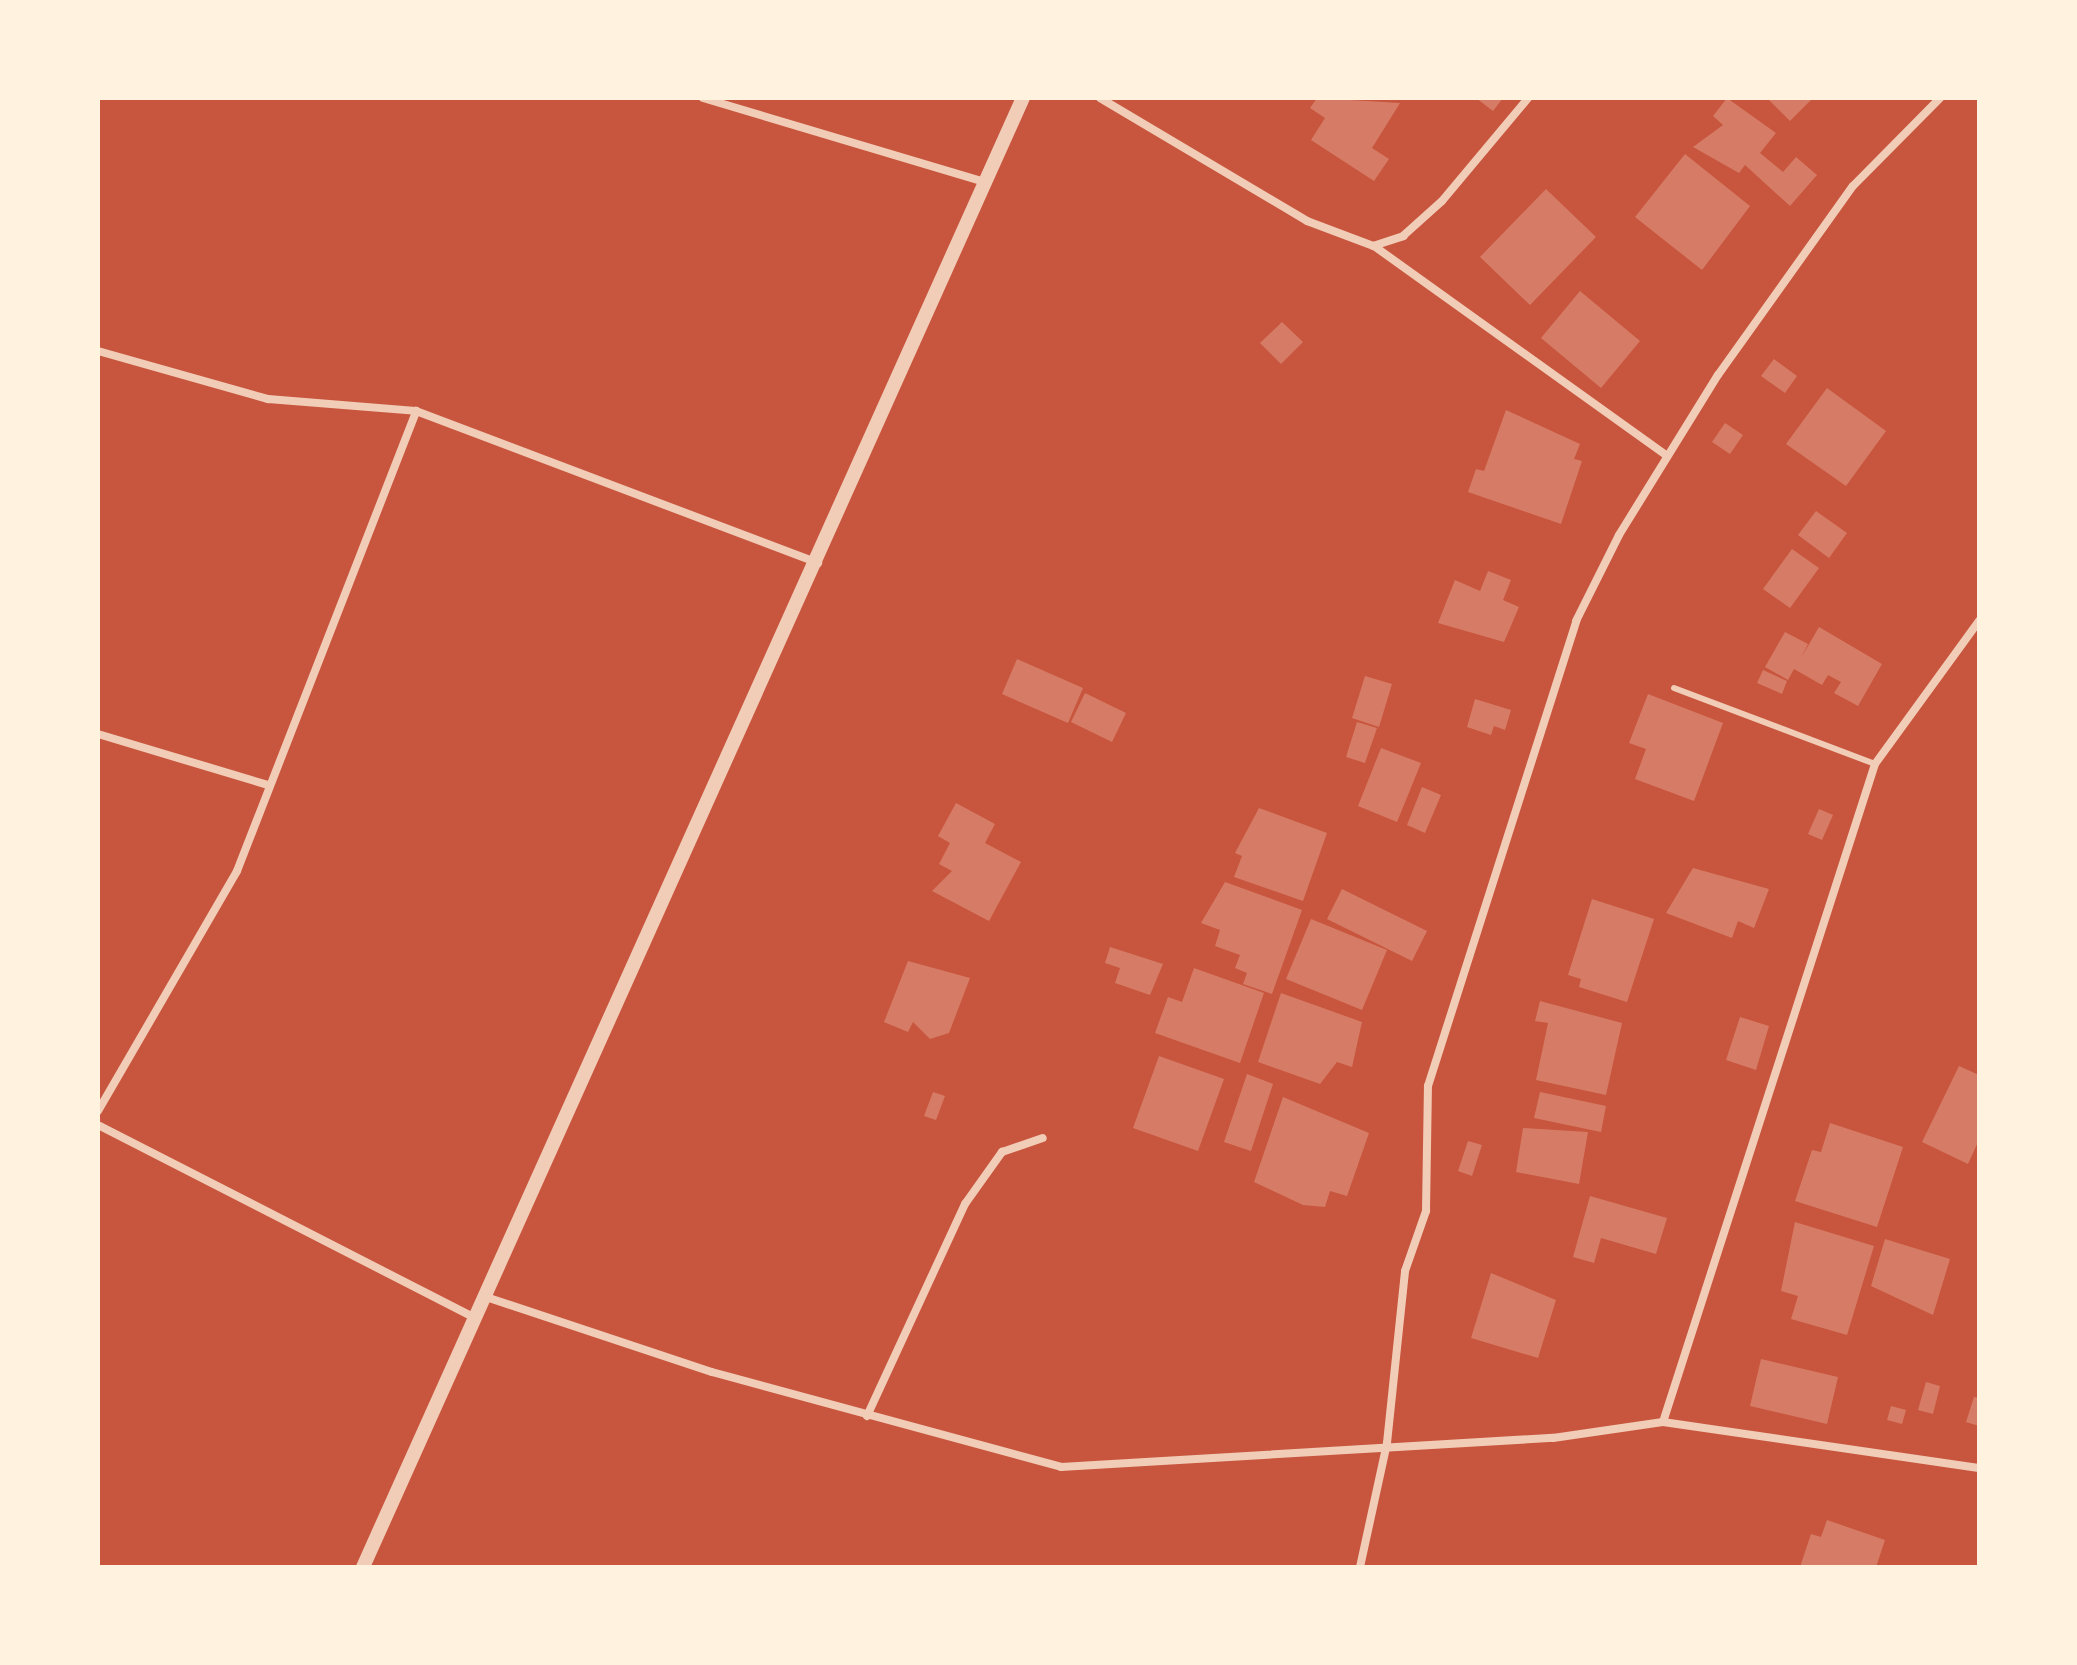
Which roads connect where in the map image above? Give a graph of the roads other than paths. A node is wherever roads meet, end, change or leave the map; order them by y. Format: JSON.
{"nodes":[{"id":1,"x":703,"y":98,"type":"edge"},
{"id":2,"x":1023,"y":98,"type":"edge"},
{"id":3,"x":1100,"y":98,"type":"edge"},
{"id":4,"x":1528,"y":98,"type":"edge"},
{"id":5,"x":1940,"y":98,"type":"edge"},
{"id":6,"x":981,"y":181,"type":"junction"},
{"id":7,"x":1373,"y":246,"type":"junction"},
{"id":8,"x":98,"y":351,"type":"edge"},
{"id":9,"x":416,"y":411,"type":"junction"},
{"id":10,"x":1666,"y":455,"type":"junction"},
{"id":11,"x":818,"y":563,"type":"junction"},
{"id":12,"x":1979,"y":621,"type":"edge"},
{"id":13,"x":1674,"y":688,"type":"dead end"},
{"id":14,"x":98,"y":734,"type":"edge"},
{"id":15,"x":1875,"y":764,"type":"junction"},
{"id":16,"x":268,"y":785,"type":"junction"},
{"id":17,"x":98,"y":1111,"type":"edge"},
{"id":18,"x":98,"y":1125,"type":"edge"},
{"id":19,"x":1043,"y":1138,"type":"dead end"},
{"id":20,"x":480,"y":1295,"type":"junction"},
{"id":21,"x":471,"y":1316,"type":"junction"},
{"id":22,"x":867,"y":1416,"type":"junction"},
{"id":23,"x":1663,"y":1422,"type":"junction"},
{"id":24,"x":1387,"y":1443,"type":"junction"},
{"id":25,"x":1979,"y":1468,"type":"edge"},
{"id":26,"x":363,"y":1567,"type":"edge"},
{"id":27,"x":1360,"y":1567,"type":"edge"}],
"edges":[{"from":1,"to":6,"type":"street"},
{"from":2,"to":6,"type":"street"},
{"from":3,"to":7,"type":"street"},
{"from":4,"to":7,"type":"street"},
{"from":5,"to":10,"type":"street"},
{"from":6,"to":11,"type":"street"},
{"from":7,"to":10,"type":"street"},
{"from":8,"to":9,"type":"street"},
{"from":9,"to":11,"type":"street"},
{"from":9,"to":16,"type":"street"},
{"from":10,"to":24,"type":"street"},
{"from":11,"to":20,"type":"street"},
{"from":12,"to":15,"type":"street"},
{"from":13,"to":15,"type":"lane"},
{"from":14,"to":16,"type":"street"},
{"from":15,"to":23,"type":"street"},
{"from":16,"to":17,"type":"street"},
{"from":18,"to":21,"type":"street"},
{"from":19,"to":22,"type":"street"},
{"from":20,"to":21,"type":"street"},
{"from":20,"to":22,"type":"street"},
{"from":21,"to":26,"type":"street"},
{"from":22,"to":24,"type":"street"},
{"from":23,"to":24,"type":"street"},
{"from":23,"to":25,"type":"street"},
{"from":24,"to":27,"type":"street"}]}
